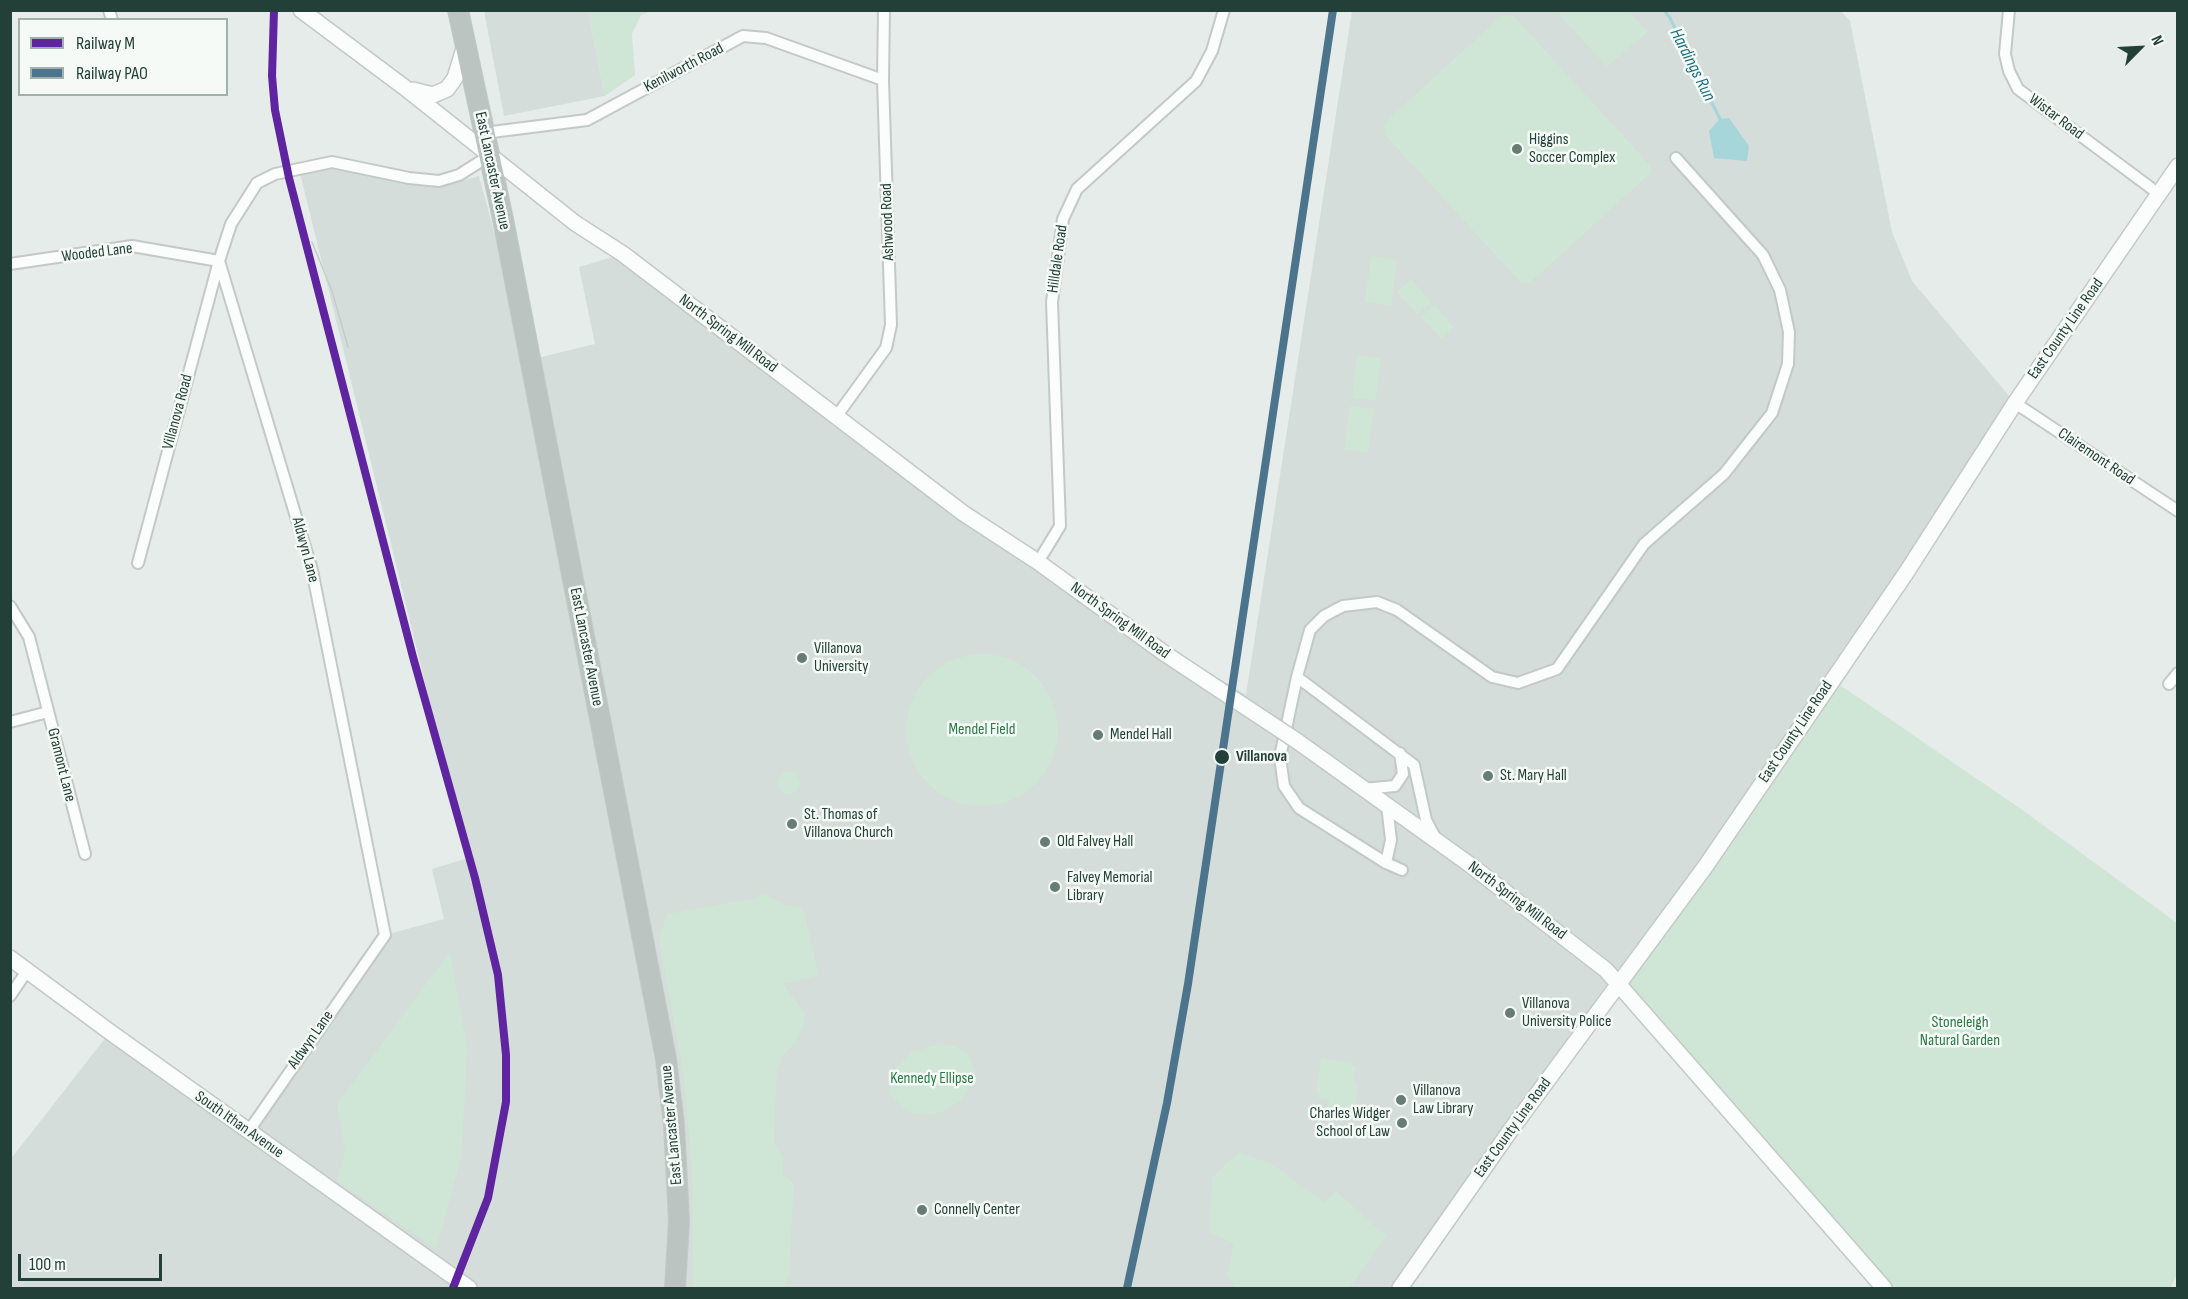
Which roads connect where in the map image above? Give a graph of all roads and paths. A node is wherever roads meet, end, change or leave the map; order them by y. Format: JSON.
{"nodes":[{"id":1,"x":301,"y":10,"type":"edge"},
{"id":2,"x":458,"y":10,"type":"edge"},
{"id":3,"x":884,"y":10,"type":"edge"},
{"id":4,"x":1224,"y":10,"type":"edge"},
{"id":5,"x":2009,"y":10,"type":"edge"},
{"id":6,"x":465,"y":45,"type":"junction"},
{"id":7,"x":883,"y":80,"type":"junction"},
{"id":8,"x":404,"y":87,"type":"junction"},
{"id":9,"x":484,"y":133,"type":"junction"},
{"id":10,"x":489,"y":156,"type":"junction"},
{"id":11,"x":1676,"y":158,"type":"dead end"},
{"id":12,"x":2178,"y":166,"type":"edge"},
{"id":13,"x":2159,"y":194,"type":"junction"},
{"id":14,"x":219,"y":261,"type":"junction"},
{"id":15,"x":10,"y":264,"type":"edge"},
{"id":16,"x":2015,"y":403,"type":"junction"},
{"id":17,"x":836,"y":417,"type":"junction"},
{"id":18,"x":2178,"y":511,"type":"edge"},
{"id":19,"x":1038,"y":562,"type":"junction"},
{"id":20,"x":138,"y":563,"type":"dead end"},
{"id":21,"x":10,"y":606,"type":"edge"},
{"id":22,"x":2178,"y":673,"type":"edge"},
{"id":23,"x":1297,"y":677,"type":"junction"},
{"id":24,"x":2169,"y":684,"type":"dead end"},
{"id":25,"x":48,"y":712,"type":"junction"},
{"id":26,"x":10,"y":722,"type":"edge"},
{"id":27,"x":1400,"y":753,"type":"junction"},
{"id":28,"x":1363,"y":789,"type":"junction"},
{"id":29,"x":1387,"y":805,"type":"junction"},
{"id":30,"x":1442,"y":845,"type":"junction"},
{"id":31,"x":85,"y":854,"type":"dead end"},
{"id":32,"x":1386,"y":863,"type":"junction"},
{"id":33,"x":1402,"y":870,"type":"dead end"},
{"id":34,"x":10,"y":958,"type":"edge"},
{"id":35,"x":27,"y":971,"type":"junction"},
{"id":36,"x":1619,"y":982,"type":"junction"},
{"id":37,"x":10,"y":996,"type":"edge"},
{"id":38,"x":248,"y":1132,"type":"junction"},
{"id":39,"x":469,"y":1288,"type":"edge"},
{"id":40,"x":675,"y":1288,"type":"edge"},
{"id":41,"x":1400,"y":1288,"type":"edge"},
{"id":42,"x":1884,"y":1288,"type":"edge"}],
"edges":[{"from":1,"to":8,"type":"main road","name":"North Spring Mill Road"},
{"from":2,"to":6,"type":"highway","name":"East Lancaster Avenue"},
{"from":3,"to":7,"type":"street","name":"Ashwood Road"},
{"from":4,"to":19,"type":"street","name":"Hilldale Road"},
{"from":5,"to":13,"type":"street","name":"Wistar Road"},
{"from":6,"to":8,"type":"main road"},
{"from":6,"to":9,"type":"highway","name":"East Lancaster Avenue"},
{"from":7,"to":9,"type":"street","name":"Kenilworth Road"},
{"from":7,"to":17,"type":"street","name":"Ashwood Road"},
{"from":8,"to":10,"type":"main road","name":"North Spring Mill Road"},
{"from":9,"to":10,"type":"highway","name":"East Lancaster Avenue"},
{"from":10,"to":14,"type":"street"},
{"from":10,"to":17,"type":"main road","name":"North Spring Mill Road"},
{"from":10,"to":40,"type":"highway","name":"East Lancaster Avenue"},
{"from":11,"to":23,"type":"street"},
{"from":12,"to":13,"type":"main road","name":"East County Line Road"},
{"from":13,"to":16,"type":"main road","name":"East County Line Road"},
{"from":14,"to":15,"type":"street","name":"Wooded Lane"},
{"from":14,"to":20,"type":"street","name":"Villanova Road"},
{"from":14,"to":38,"type":"street","name":"Aldwyn Lane"},
{"from":16,"to":18,"type":"street","name":"Clairemont Road"},
{"from":16,"to":36,"type":"main road","name":"East County Line Road"},
{"from":17,"to":19,"type":"main road","name":"North Spring Mill Road"},
{"from":19,"to":28,"type":"main road","name":"North Spring Mill Road","bridge":true},
{"from":21,"to":25,"type":"street"},
{"from":22,"to":24,"type":"street"},
{"from":23,"to":27,"type":"street"},
{"from":23,"to":32,"type":"street"},
{"from":25,"to":26,"type":"street","name":"Gramont Lane"},
{"from":25,"to":31,"type":"street","name":"Gramont Lane"},
{"from":27,"to":28,"type":"street"},
{"from":27,"to":30,"type":"street"},
{"from":28,"to":29,"type":"main road","name":"North Spring Mill Road"},
{"from":29,"to":30,"type":"main road","name":"North Spring Mill Road"},
{"from":29,"to":32,"type":"street"},
{"from":30,"to":36,"type":"main road","name":"North Spring Mill Road"},
{"from":32,"to":33,"type":"street"},
{"from":34,"to":35,"type":"main road","name":"South Ithan Avenue"},
{"from":35,"to":37,"type":"street"},
{"from":35,"to":38,"type":"main road","name":"South Ithan Avenue"},
{"from":36,"to":41,"type":"main road","name":"East County Line Road"},
{"from":36,"to":42,"type":"main road","name":"North Spring Mill Road"},
{"from":38,"to":39,"type":"main road","name":"South Ithan Avenue"}]}
